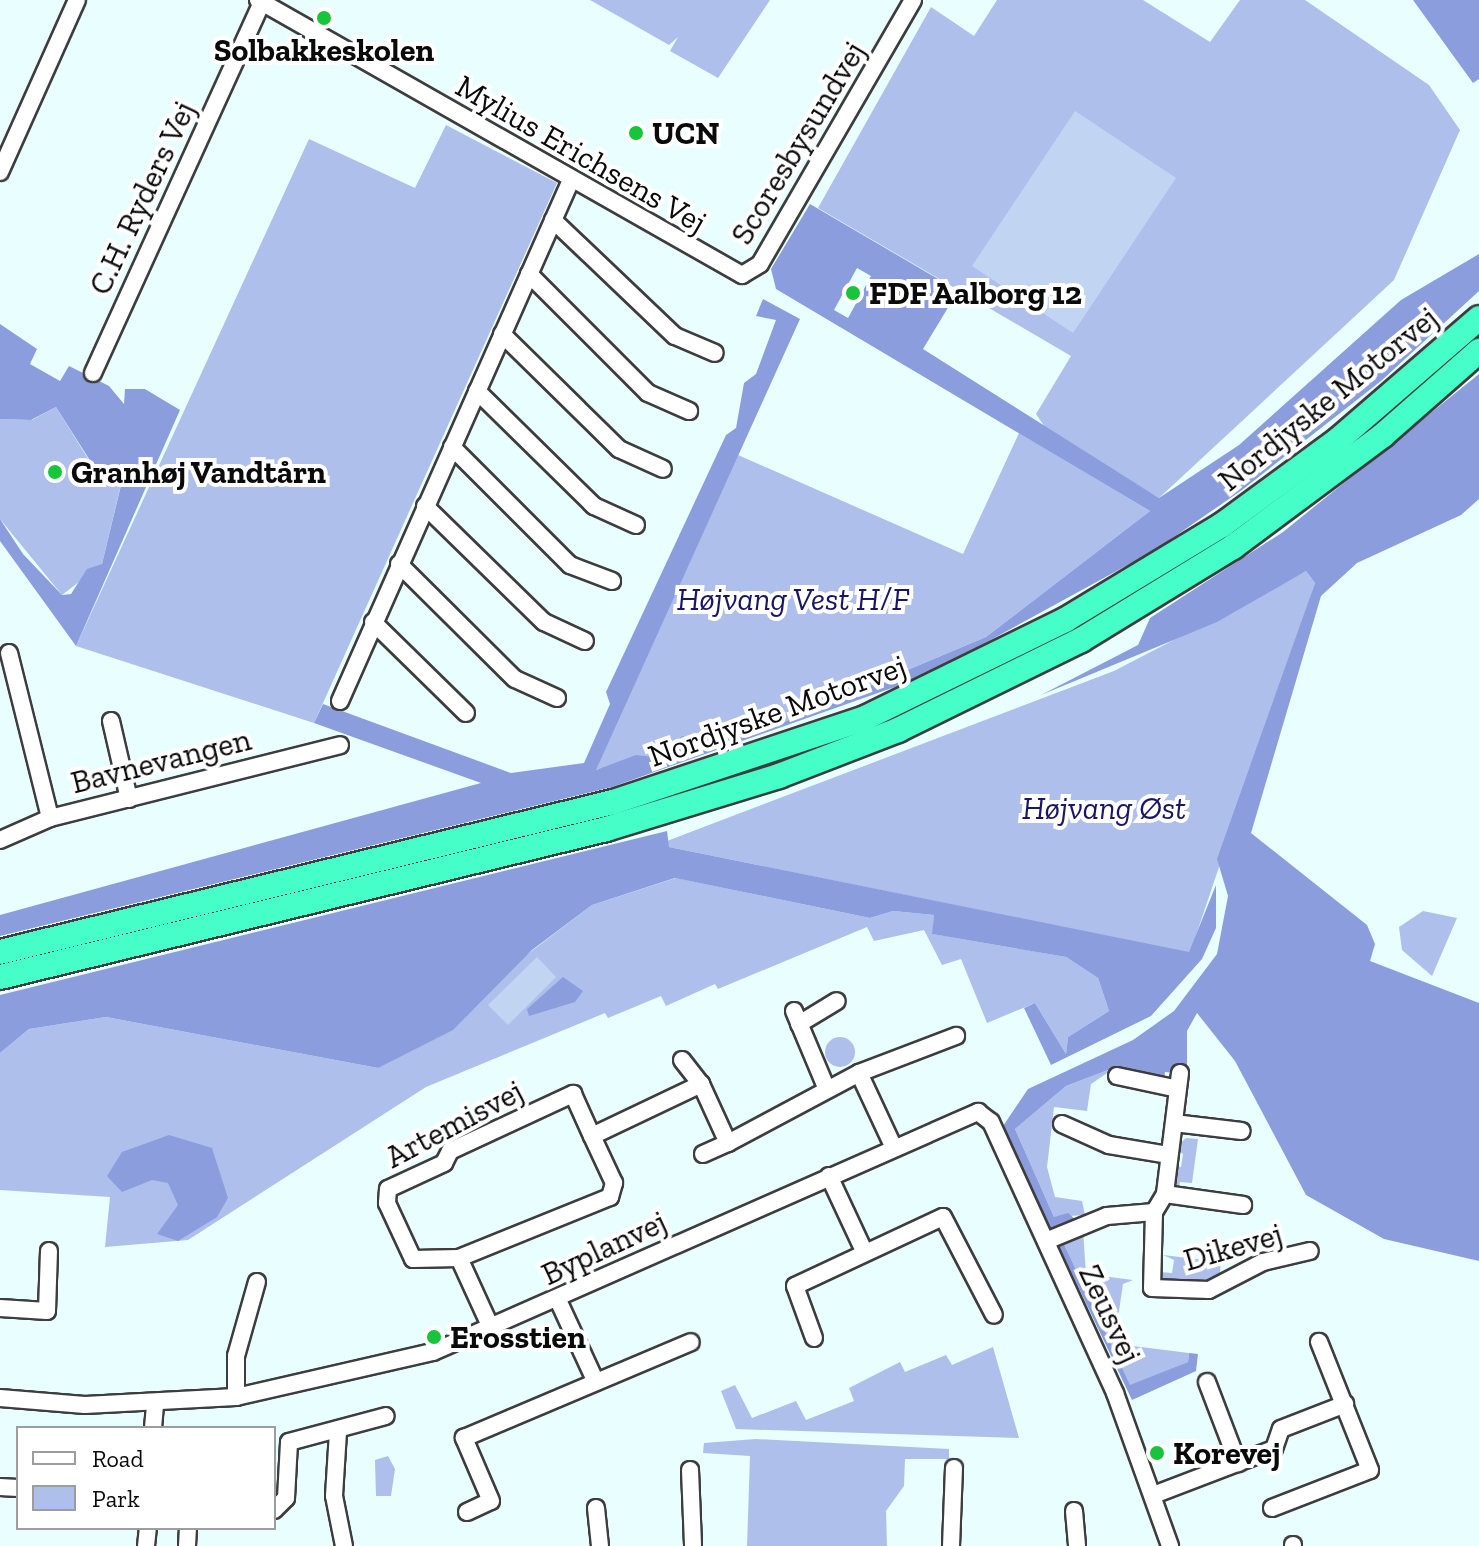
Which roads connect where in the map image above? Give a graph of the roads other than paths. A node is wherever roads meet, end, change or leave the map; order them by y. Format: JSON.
{"nodes":[{"id":1,"x":77,"y":0,"type":"edge"},
{"id":2,"x":913,"y":0,"type":"edge"},
{"id":3,"x":260,"y":1,"type":"edge"},
{"id":4,"x":0,"y":172,"type":"edge"},
{"id":5,"x":571,"y":180,"type":"junction"},
{"id":6,"x":553,"y":220,"type":"junction"},
{"id":7,"x":753,"y":273,"type":"joint"},
{"id":8,"x":529,"y":274,"type":"junction"},
{"id":9,"x":1479,"y":304,"type":"edge"},
{"id":10,"x":1479,"y":318,"type":"edge"},
{"id":11,"x":502,"y":334,"type":"junction"},
{"id":12,"x":1479,"y":351,"type":"edge"},
{"id":13,"x":715,"y":353,"type":"dead end"},
{"id":14,"x":94,"y":373,"type":"dead end"},
{"id":15,"x":477,"y":391,"type":"junction"},
{"id":16,"x":689,"y":411,"type":"dead end"},
{"id":17,"x":452,"y":447,"type":"junction"},
{"id":18,"x":663,"y":469,"type":"dead end"},
{"id":19,"x":1288,"y":477,"type":"junction"},
{"id":20,"x":425,"y":506,"type":"junction"},
{"id":21,"x":636,"y":525,"type":"dead end"},
{"id":22,"x":399,"y":564,"type":"junction"},
{"id":23,"x":612,"y":581,"type":"dead end"},
{"id":24,"x":373,"y":622,"type":"junction"},
{"id":25,"x":585,"y":641,"type":"dead end"},
{"id":26,"x":9,"y":653,"type":"dead end"},
{"id":27,"x":557,"y":698,"type":"dead end"},
{"id":28,"x":340,"y":701,"type":"dead end"},
{"id":29,"x":466,"y":713,"type":"dead end"},
{"id":30,"x":111,"y":721,"type":"dead end"},
{"id":31,"x":340,"y":745,"type":"dead end"},
{"id":32,"x":129,"y":799,"type":"junction"},
{"id":33,"x":50,"y":818,"type":"junction"},
{"id":34,"x":0,"y":840,"type":"edge"},
{"id":35,"x":0,"y":952,"type":"edge"},
{"id":36,"x":0,"y":977,"type":"edge"},
{"id":37,"x":837,"y":1001,"type":"dead end"},
{"id":38,"x":956,"y":1036,"type":"dead end"},
{"id":39,"x":682,"y":1060,"type":"dead end"},
{"id":40,"x":859,"y":1073,"type":"junction"},
{"id":41,"x":1117,"y":1076,"type":"dead end"},
{"id":42,"x":701,"y":1084,"type":"junction"},
{"id":43,"x":826,"y":1087,"type":"junction"},
{"id":44,"x":982,"y":1113,"type":"joint"},
{"id":45,"x":1174,"y":1123,"type":"junction"},
{"id":46,"x":1062,"y":1124,"type":"dead end"},
{"id":47,"x":1242,"y":1131,"type":"dead end"},
{"id":48,"x":592,"y":1136,"type":"junction"},
{"id":49,"x":728,"y":1143,"type":"junction"},
{"id":50,"x":893,"y":1146,"type":"junction"},
{"id":51,"x":703,"y":1154,"type":"dead end"},
{"id":52,"x":1169,"y":1155,"type":"junction"},
{"id":53,"x":829,"y":1176,"type":"junction"},
{"id":54,"x":1165,"y":1194,"type":"junction"},
{"id":55,"x":1243,"y":1205,"type":"dead end"},
{"id":56,"x":1154,"y":1212,"type":"junction"},
{"id":57,"x":1046,"y":1241,"type":"junction"},
{"id":58,"x":49,"y":1251,"type":"dead end"},
{"id":59,"x":864,"y":1251,"type":"junction"},
{"id":60,"x":1310,"y":1251,"type":"dead end"},
{"id":61,"x":459,"y":1258,"type":"junction"},
{"id":62,"x":257,"y":1282,"type":"dead end"},
{"id":63,"x":558,"y":1300,"type":"junction"},
{"id":64,"x":0,"y":1308,"type":"edge"},
{"id":65,"x":994,"y":1315,"type":"dead end"},
{"id":66,"x":492,"y":1330,"type":"junction"},
{"id":67,"x":814,"y":1338,"type":"dead end"},
{"id":68,"x":691,"y":1342,"type":"dead end"},
{"id":69,"x":1319,"y":1342,"type":"dead end"},
{"id":70,"x":594,"y":1378,"type":"junction"},
{"id":71,"x":1207,"y":1382,"type":"dead end"},
{"id":72,"x":236,"y":1397,"type":"junction"},
{"id":73,"x":0,"y":1398,"type":"edge"},
{"id":74,"x":155,"y":1403,"type":"junction"},
{"id":75,"x":1345,"y":1404,"type":"junction"},
{"id":76,"x":386,"y":1416,"type":"dead end"},
{"id":77,"x":153,"y":1426,"type":"edge"},
{"id":78,"x":338,"y":1432,"type":"junction"},
{"id":79,"x":1238,"y":1463,"type":"junction"},
{"id":80,"x":954,"y":1468,"type":"dead end"},
{"id":81,"x":690,"y":1470,"type":"dead end"},
{"id":82,"x":1156,"y":1494,"type":"junction"},
{"id":83,"x":276,"y":1508,"type":"edge"},
{"id":84,"x":596,"y":1508,"type":"dead end"},
{"id":85,"x":1272,"y":1508,"type":"dead end"},
{"id":86,"x":1074,"y":1511,"type":"dead end"},
{"id":87,"x":467,"y":1512,"type":"dead end"},
{"id":88,"x":344,"y":1546,"type":"edge"},
{"id":89,"x":600,"y":1546,"type":"edge"},
{"id":90,"x":693,"y":1546,"type":"edge"},
{"id":91,"x":951,"y":1546,"type":"edge"},
{"id":92,"x":1077,"y":1546,"type":"edge"},
{"id":93,"x":1170,"y":1546,"type":"edge"}],
"edges":[{"from":1,"to":4,"type":"street"},
{"from":2,"to":7,"type":"street","name":"Scoresbysundvej"},
{"from":3,"to":5,"type":"street","name":"Mylius Erichsens Vej"},
{"from":3,"to":14,"type":"street","name":"C.H. Ryders Vej"},
{"from":5,"to":6,"type":"street"},
{"from":5,"to":7,"type":"street","name":"Mylius Erichsens Vej"},
{"from":6,"to":8,"type":"street"},
{"from":6,"to":13,"type":"street"},
{"from":8,"to":11,"type":"street"},
{"from":8,"to":16,"type":"street"},
{"from":9,"to":19,"type":"highway"},
{"from":10,"to":19,"type":"highway","name":"Nordjyske Motorvej"},
{"from":11,"to":15,"type":"street"},
{"from":11,"to":18,"type":"street"},
{"from":12,"to":36,"type":"highway","name":"Nordjyske Motorvej"},
{"from":15,"to":17,"type":"street"},
{"from":15,"to":21,"type":"street"},
{"from":17,"to":20,"type":"street"},
{"from":17,"to":23,"type":"street"},
{"from":19,"to":35,"type":"highway","name":"Nordjyske Motorvej"},
{"from":20,"to":22,"type":"street"},
{"from":20,"to":25,"type":"street"},
{"from":22,"to":24,"type":"street"},
{"from":22,"to":27,"type":"street"},
{"from":24,"to":28,"type":"street"},
{"from":24,"to":29,"type":"street"},
{"from":26,"to":33,"type":"street"},
{"from":30,"to":32,"type":"street"},
{"from":31,"to":32,"type":"street","name":"Bavnevangen"},
{"from":32,"to":33,"type":"street","name":"Bavnevangen"},
{"from":33,"to":34,"type":"street","name":"Bavnevangen"},
{"from":37,"to":43,"type":"street"},
{"from":38,"to":40,"type":"street"},
{"from":39,"to":42,"type":"street"},
{"from":40,"to":43,"type":"street"},
{"from":40,"to":50,"type":"street"},
{"from":41,"to":45,"type":"street","name":"Dikevej"},
{"from":42,"to":48,"type":"street"},
{"from":42,"to":49,"type":"street"},
{"from":43,"to":49,"type":"street"},
{"from":44,"to":50,"type":"street","name":"Byplanvej"},
{"from":44,"to":57,"type":"street","name":"Zeusvej"},
{"from":45,"to":47,"type":"street"},
{"from":45,"to":52,"type":"street","name":"Dikevej"},
{"from":46,"to":52,"type":"street"},
{"from":48,"to":61,"type":"street","name":"Artemisvej"},
{"from":48,"to":61,"type":"street","name":"Artemisvej"},
{"from":49,"to":51,"type":"street"},
{"from":50,"to":53,"type":"street","name":"Byplanvej"},
{"from":52,"to":54,"type":"street","name":"Dikevej"},
{"from":53,"to":59,"type":"street"},
{"from":53,"to":63,"type":"street","name":"Byplanvej"},
{"from":54,"to":55,"type":"street","name":"Dikevej"},
{"from":54,"to":56,"type":"street","name":"Dikevej"},
{"from":56,"to":57,"type":"street","name":"Dikevej"},
{"from":56,"to":60,"type":"street","name":"Dikevej"},
{"from":57,"to":82,"type":"street","name":"Zeusvej"},
{"from":58,"to":64,"type":"street"},
{"from":59,"to":65,"type":"street"},
{"from":59,"to":67,"type":"street"},
{"from":61,"to":66,"type":"street"},
{"from":62,"to":72,"type":"street"},
{"from":63,"to":66,"type":"street","name":"Byplanvej"},
{"from":63,"to":70,"type":"street"},
{"from":66,"to":72,"type":"street","name":"Byplanvej"},
{"from":68,"to":70,"type":"street"},
{"from":69,"to":75,"type":"street"},
{"from":70,"to":87,"type":"street"},
{"from":71,"to":79,"type":"street"},
{"from":72,"to":74,"type":"street","name":"Byplanvej"},
{"from":73,"to":74,"type":"street","name":"Byplanvej"},
{"from":74,"to":77,"type":"street"},
{"from":75,"to":79,"type":"street"},
{"from":75,"to":85,"type":"street"},
{"from":76,"to":78,"type":"street"},
{"from":78,"to":83,"type":"street"},
{"from":78,"to":88,"type":"street"},
{"from":79,"to":82,"type":"street"},
{"from":80,"to":91,"type":"street"},
{"from":81,"to":90,"type":"street"},
{"from":82,"to":93,"type":"street","name":"Zeusvej"},
{"from":84,"to":89,"type":"street"},
{"from":86,"to":92,"type":"street"}]}
